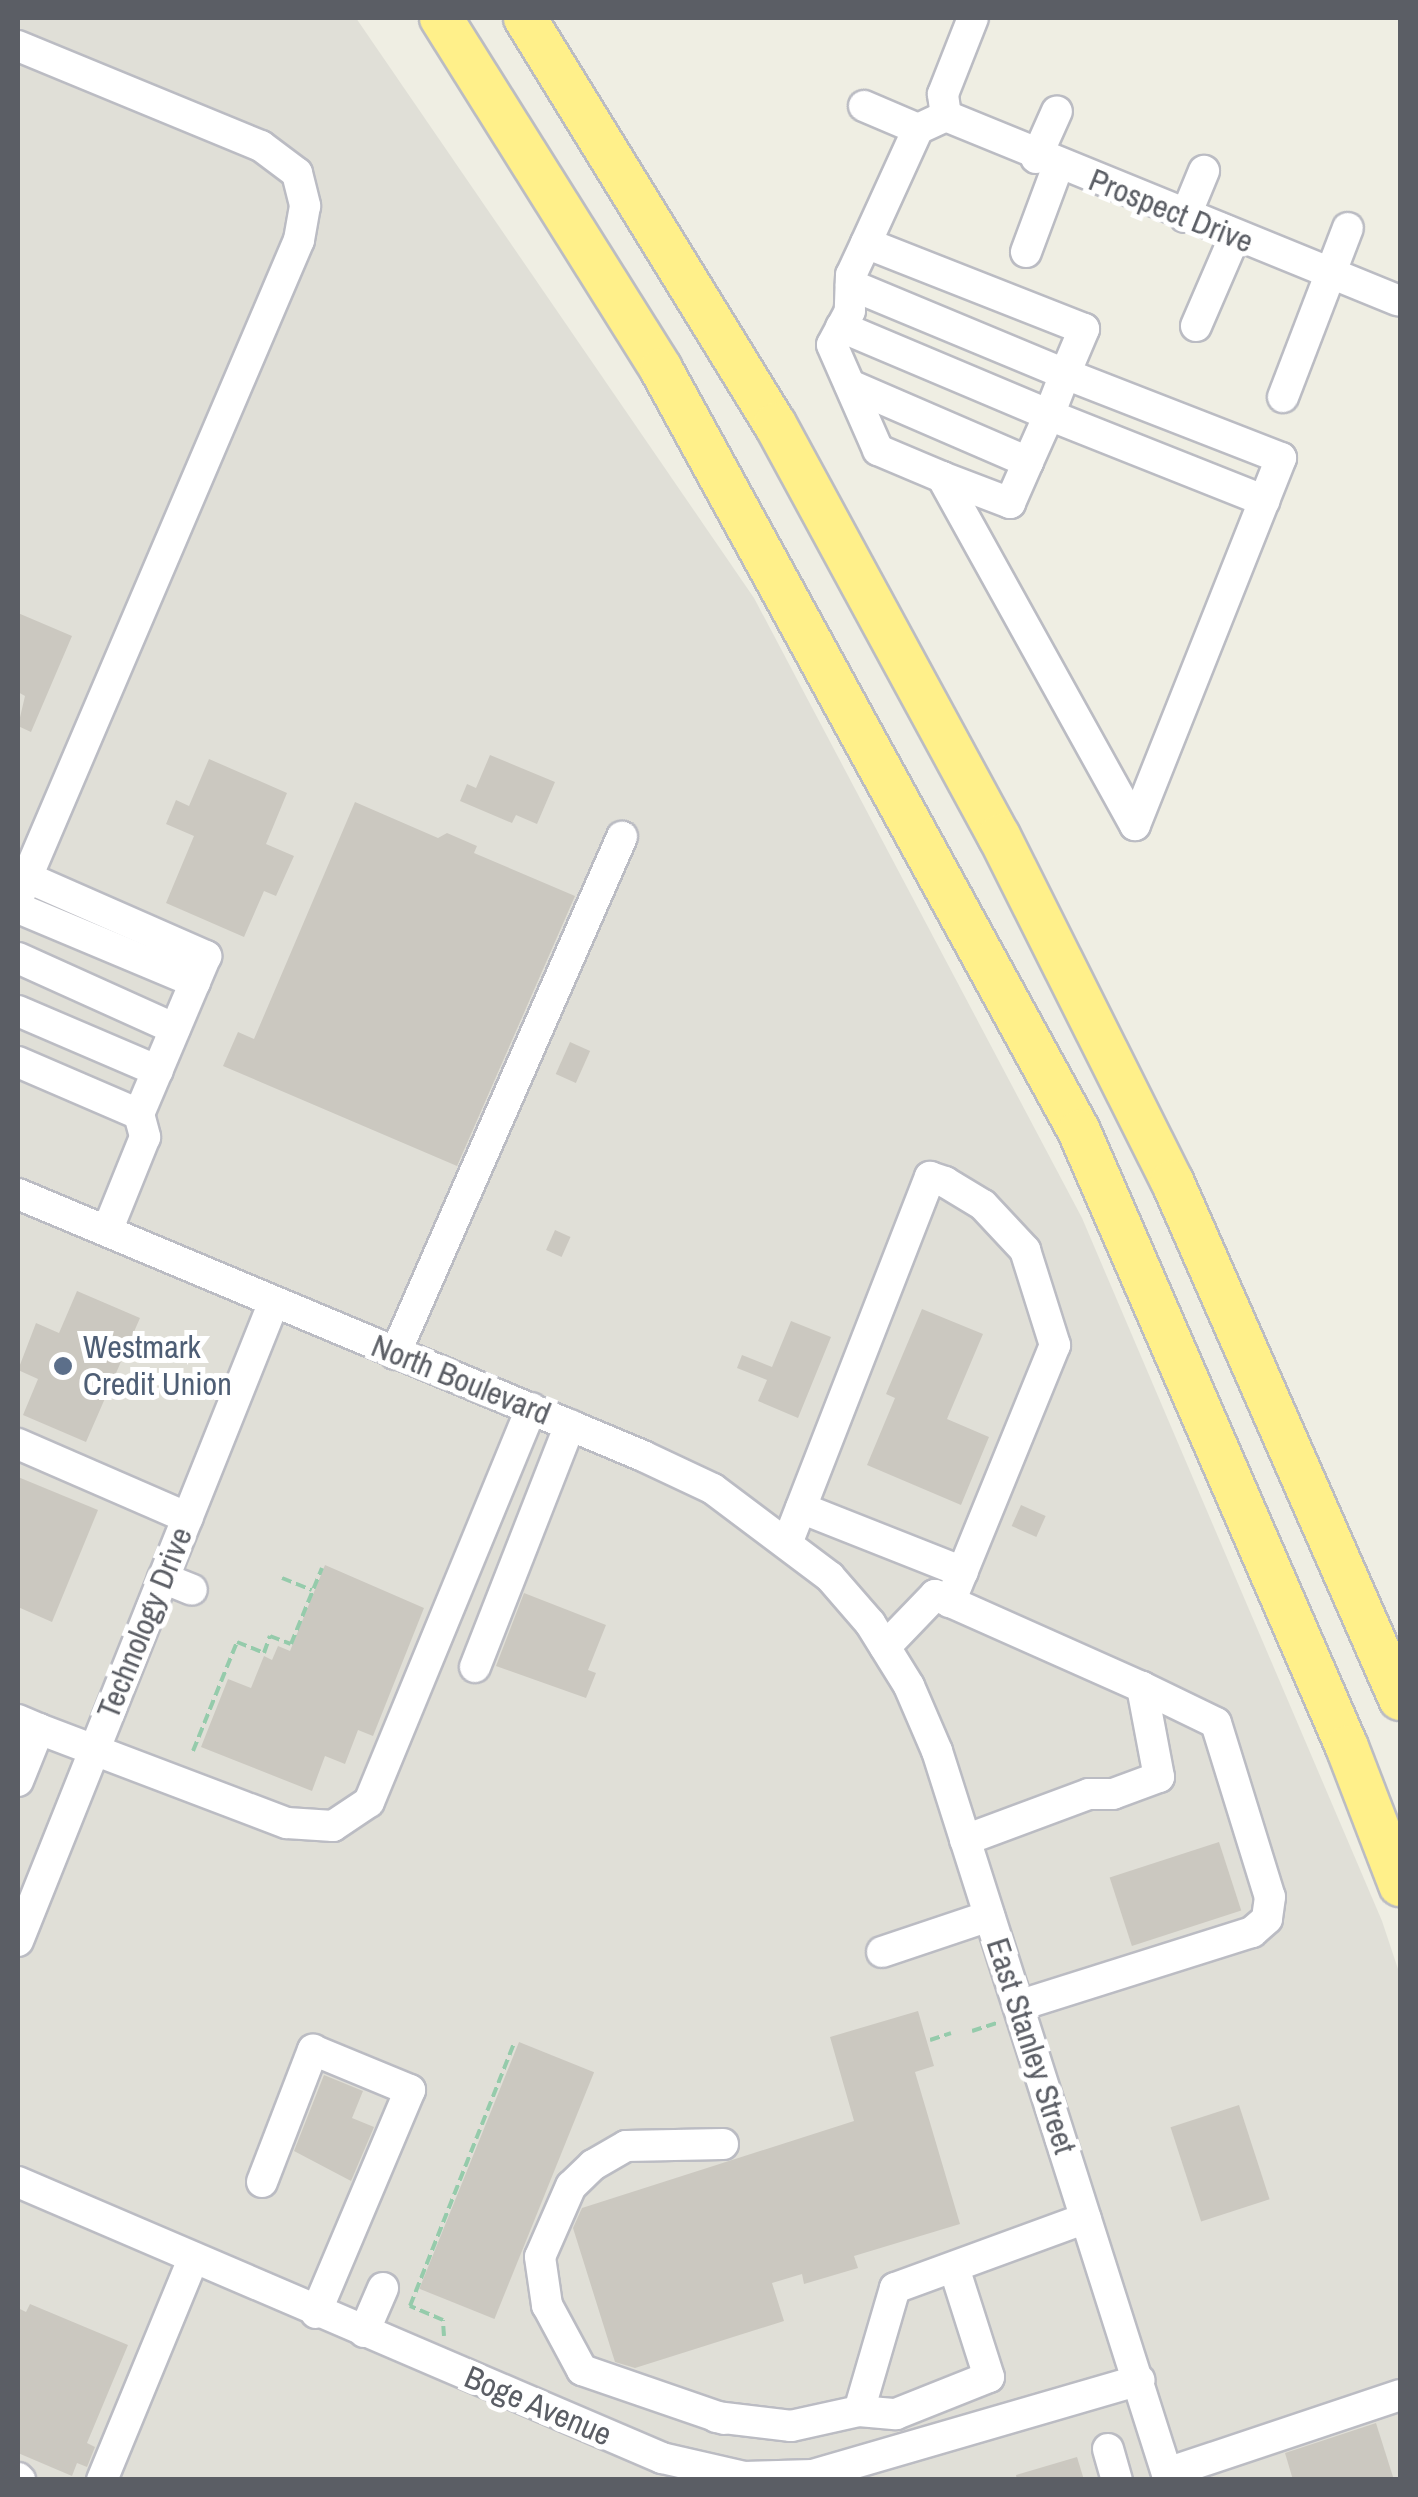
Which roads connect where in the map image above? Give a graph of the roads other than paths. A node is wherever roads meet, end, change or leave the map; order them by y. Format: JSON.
{"nodes":[{"id":1,"x":441,"y":18,"type":"edge"},
{"id":2,"x":525,"y":18,"type":"edge"},
{"id":3,"x":973,"y":18,"type":"edge"},
{"id":4,"x":18,"y":46,"type":"edge"},
{"id":5,"x":864,"y":106,"type":"dead end"},
{"id":6,"x":1057,"y":112,"type":"dead end"},
{"id":7,"x":932,"y":123,"type":"junction"},
{"id":8,"x":1048,"y":162,"type":"junction"},
{"id":9,"x":1204,"y":172,"type":"dead end"},
{"id":10,"x":1185,"y":216,"type":"junction"},
{"id":11,"x":1348,"y":228,"type":"dead end"},
{"id":12,"x":1235,"y":236,"type":"junction"},
{"id":13,"x":866,"y":243,"type":"junction"},
{"id":14,"x":1026,"y":252,"type":"dead end"},
{"id":15,"x":1330,"y":274,"type":"junction"},
{"id":16,"x":850,"y":285,"type":"junction"},
{"id":17,"x":1398,"y":300,"type":"dead end"},
{"id":18,"x":1196,"y":326,"type":"dead end"},
{"id":19,"x":841,"y":327,"type":"junction"},
{"id":20,"x":1065,"y":374,"type":"junction"},
{"id":21,"x":850,"y":385,"type":"junction"},
{"id":22,"x":1284,"y":397,"type":"dead end"},
{"id":23,"x":1049,"y":415,"type":"junction"},
{"id":24,"x":1028,"y":462,"type":"junction"},
{"id":25,"x":942,"y":477,"type":"junction"},
{"id":26,"x":1264,"y":500,"type":"junction"},
{"id":27,"x":622,"y":837,"type":"dead end"},
{"id":28,"x":22,"y":888,"type":"edge"},
{"id":29,"x":18,"y":908,"type":"edge"},
{"id":30,"x":18,"y":958,"type":"edge"},
{"id":31,"x":200,"y":969,"type":"junction"},
{"id":32,"x":18,"y":1010,"type":"edge"},
{"id":33,"x":175,"y":1029,"type":"junction"},
{"id":34,"x":18,"y":1062,"type":"edge"},
{"id":35,"x":158,"y":1071,"type":"junction"},
{"id":36,"x":139,"y":1114,"type":"junction"},
{"id":37,"x":18,"y":1194,"type":"edge"},
{"id":38,"x":106,"y":1231,"type":"junction"},
{"id":39,"x":273,"y":1304,"type":"junction"},
{"id":40,"x":395,"y":1354,"type":"junction"},
{"id":41,"x":531,"y":1408,"type":"junction"},
{"id":42,"x":570,"y":1425,"type":"junction"},
{"id":43,"x":18,"y":1444,"type":"edge"},
{"id":44,"x":801,"y":1508,"type":"junction"},
{"id":45,"x":188,"y":1518,"type":"junction"},
{"id":46,"x":788,"y":1541,"type":"junction"},
{"id":47,"x":963,"y":1572,"type":"junction"},
{"id":48,"x":163,"y":1578,"type":"junction"},
{"id":49,"x":192,"y":1590,"type":"dead end"},
{"id":50,"x":950,"y":1602,"type":"junction"},
{"id":51,"x":877,"y":1635,"type":"junction"},
{"id":52,"x":475,"y":1667,"type":"dead end"},
{"id":53,"x":1142,"y":1686,"type":"junction"},
{"id":54,"x":1400,"y":1699,"type":"edge"},
{"id":55,"x":28,"y":1724,"type":"edge"},
{"id":56,"x":94,"y":1750,"type":"junction"},
{"id":57,"x":18,"y":1781,"type":"edge"},
{"id":58,"x":965,"y":1840,"type":"junction"},
{"id":59,"x":1400,"y":1885,"type":"edge"},
{"id":60,"x":989,"y":1916,"type":"junction"},
{"id":61,"x":18,"y":1941,"type":"edge"},
{"id":62,"x":882,"y":1952,"type":"dead end"},
{"id":63,"x":1008,"y":2014,"type":"junction"},
{"id":64,"x":723,"y":2144,"type":"dead end"},
{"id":65,"x":18,"y":2182,"type":"edge"},
{"id":66,"x":262,"y":2182,"type":"dead end"},
{"id":67,"x":1086,"y":2218,"type":"junction"},
{"id":68,"x":193,"y":2259,"type":"junction"},
{"id":69,"x":954,"y":2266,"type":"junction"},
{"id":70,"x":383,"y":2288,"type":"dead end"},
{"id":71,"x":316,"y":2312,"type":"junction"},
{"id":72,"x":364,"y":2332,"type":"junction"},
{"id":73,"x":1139,"y":2380,"type":"junction"},
{"id":74,"x":628,"y":2390,"type":"junction"},
{"id":75,"x":1400,"y":2395,"type":"edge"},
{"id":76,"x":860,"y":2412,"type":"junction"},
{"id":77,"x":609,"y":2436,"type":"junction"},
{"id":78,"x":1108,"y":2449,"type":"dead end"},
{"id":79,"x":1168,"y":2476,"type":"edge"},
{"id":80,"x":102,"y":2480,"type":"edge"},
{"id":81,"x":1117,"y":2480,"type":"edge"}],
"edges":[{"from":1,"to":59,"type":"highway"},
{"from":2,"to":54,"type":"highway"},
{"from":3,"to":7,"type":"street"},
{"from":4,"to":28,"type":"street"},
{"from":5,"to":7,"type":"street","name":"Prospect Drive"},
{"from":6,"to":8,"type":"street"},
{"from":7,"to":8,"type":"street","name":"Prospect Drive"},
{"from":7,"to":13,"type":"street"},
{"from":8,"to":10,"type":"street","name":"Prospect Drive"},
{"from":8,"to":14,"type":"street"},
{"from":9,"to":10,"type":"street"},
{"from":10,"to":12,"type":"street","name":"Prospect Drive"},
{"from":11,"to":15,"type":"street"},
{"from":12,"to":15,"type":"street","name":"Prospect Drive"},
{"from":12,"to":18,"type":"street"},
{"from":13,"to":16,"type":"street"},
{"from":13,"to":20,"type":"street"},
{"from":15,"to":17,"type":"street","name":"Prospect Drive"},
{"from":15,"to":22,"type":"street"},
{"from":16,"to":19,"type":"street"},
{"from":16,"to":20,"type":"street"},
{"from":19,"to":21,"type":"street"},
{"from":19,"to":23,"type":"street"},
{"from":20,"to":23,"type":"street"},
{"from":20,"to":26,"type":"street"},
{"from":21,"to":24,"type":"street"},
{"from":21,"to":25,"type":"street"},
{"from":23,"to":24,"type":"street"},
{"from":23,"to":26,"type":"street"},
{"from":24,"to":25,"type":"street"},
{"from":25,"to":26,"type":"street"},
{"from":27,"to":40,"type":"street"},
{"from":28,"to":31,"type":"street"},
{"from":29,"to":31,"type":"street"},
{"from":30,"to":33,"type":"street"},
{"from":31,"to":33,"type":"street"},
{"from":32,"to":35,"type":"street"},
{"from":33,"to":35,"type":"street"},
{"from":34,"to":36,"type":"street"},
{"from":35,"to":36,"type":"street"},
{"from":36,"to":38,"type":"street"},
{"from":37,"to":38,"type":"street","name":"North Boulevard"},
{"from":38,"to":39,"type":"street","name":"North Boulevard"},
{"from":39,"to":40,"type":"street","name":"North Boulevard"},
{"from":39,"to":45,"type":"street","name":"Technology Drive"},
{"from":40,"to":41,"type":"street","name":"North Boulevard"},
{"from":41,"to":42,"type":"street","name":"North Boulevard"},
{"from":41,"to":56,"type":"street"},
{"from":42,"to":46,"type":"street","name":"North Boulevard"},
{"from":42,"to":52,"type":"street"},
{"from":43,"to":45,"type":"street"},
{"from":44,"to":46,"type":"street"},
{"from":44,"to":47,"type":"street"},
{"from":44,"to":47,"type":"street"},
{"from":45,"to":48,"type":"street","name":"Technology Drive"},
{"from":46,"to":51,"type":"street","name":"North Boulevard"},
{"from":47,"to":50,"type":"street"},
{"from":48,"to":49,"type":"street"},
{"from":48,"to":56,"type":"street","name":"Technology Drive"},
{"from":50,"to":51,"type":"street"},
{"from":50,"to":53,"type":"street"},
{"from":51,"to":58,"type":"street","name":"East Stanley Street"},
{"from":53,"to":58,"type":"street"},
{"from":53,"to":63,"type":"street"},
{"from":55,"to":56,"type":"street"},
{"from":55,"to":57,"type":"street"},
{"from":56,"to":61,"type":"street","name":"Technology Drive"},
{"from":58,"to":60,"type":"street","name":"East Stanley Street"},
{"from":60,"to":62,"type":"street"},
{"from":60,"to":63,"type":"street","name":"East Stanley Street"},
{"from":63,"to":67,"type":"street","name":"East Stanley Street"},
{"from":64,"to":74,"type":"street"},
{"from":65,"to":68,"type":"street","name":"Boge Avenue"},
{"from":66,"to":71,"type":"street"},
{"from":67,"to":69,"type":"street"},
{"from":67,"to":73,"type":"street","name":"East Stanley Street"},
{"from":68,"to":71,"type":"street","name":"Boge Avenue"},
{"from":68,"to":80,"type":"street"},
{"from":69,"to":76,"type":"street"},
{"from":69,"to":76,"type":"street"},
{"from":70,"to":72,"type":"street"},
{"from":71,"to":72,"type":"street","name":"Boge Avenue"},
{"from":72,"to":77,"type":"street","name":"Boge Avenue"},
{"from":73,"to":77,"type":"street","name":"Boge Avenue"},
{"from":73,"to":79,"type":"street","name":"East Stanley Street"},
{"from":74,"to":76,"type":"street"},
{"from":74,"to":77,"type":"street"},
{"from":75,"to":79,"type":"street"},
{"from":78,"to":81,"type":"street"}]}
